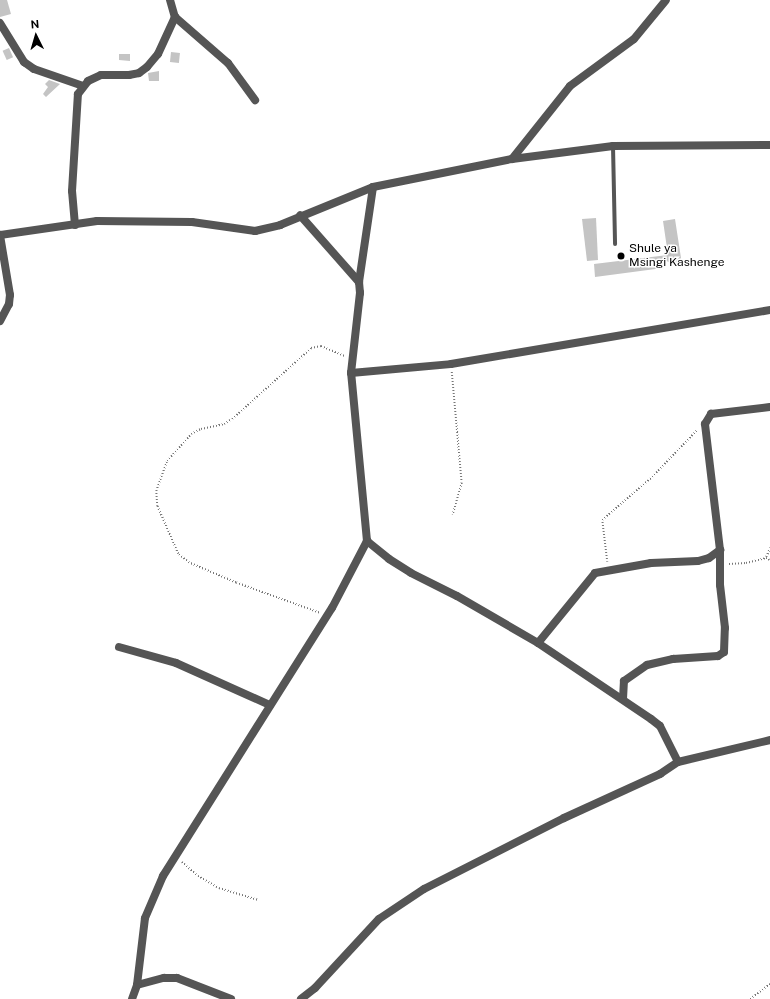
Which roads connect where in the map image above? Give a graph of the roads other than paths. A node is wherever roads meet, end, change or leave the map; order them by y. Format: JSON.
{"nodes":[{"id":1,"x":170,"y":0,"type":"edge"},
{"id":2,"x":666,"y":0,"type":"edge"},
{"id":3,"x":175,"y":18,"type":"junction"},
{"id":4,"x":0,"y":23,"type":"edge"},
{"id":5,"x":83,"y":86,"type":"junction"},
{"id":6,"x":255,"y":100,"type":"dead end"},
{"id":7,"x":770,"y":145,"type":"edge"},
{"id":8,"x":613,"y":146,"type":"junction"},
{"id":9,"x":512,"y":159,"type":"junction"},
{"id":10,"x":374,"y":187,"type":"junction"},
{"id":11,"x":300,"y":216,"type":"junction"},
{"id":12,"x":75,"y":225,"type":"junction"},
{"id":13,"x":0,"y":235,"type":"edge"},
{"id":14,"x":615,"y":244,"type":"dead end"},
{"id":15,"x":359,"y":282,"type":"junction"},
{"id":16,"x":770,"y":310,"type":"edge"},
{"id":17,"x":0,"y":321,"type":"edge"},
{"id":18,"x":351,"y":373,"type":"junction"},
{"id":19,"x":770,"y":407,"type":"edge"},
{"id":20,"x":367,"y":541,"type":"junction"},
{"id":21,"x":720,"y":550,"type":"junction"},
{"id":22,"x":538,"y":643,"type":"junction"},
{"id":23,"x":119,"y":647,"type":"dead end"},
{"id":24,"x":623,"y":699,"type":"junction"},
{"id":25,"x":270,"y":704,"type":"junction"},
{"id":26,"x":770,"y":740,"type":"edge"},
{"id":27,"x":678,"y":762,"type":"junction"},
{"id":28,"x":137,"y":985,"type":"junction"},
{"id":29,"x":132,"y":999,"type":"edge"},
{"id":30,"x":231,"y":999,"type":"edge"},
{"id":31,"x":301,"y":999,"type":"edge"}],
"edges":[{"from":1,"to":3,"type":"street"},
{"from":2,"to":9,"type":"street"},
{"from":3,"to":5,"type":"street"},
{"from":3,"to":6,"type":"street"},
{"from":4,"to":5,"type":"street"},
{"from":5,"to":12,"type":"street"},
{"from":7,"to":8,"type":"street"},
{"from":8,"to":9,"type":"street"},
{"from":8,"to":14,"type":"lane"},
{"from":9,"to":10,"type":"street"},
{"from":10,"to":11,"type":"street"},
{"from":10,"to":15,"type":"street"},
{"from":11,"to":12,"type":"street"},
{"from":11,"to":15,"type":"street"},
{"from":12,"to":13,"type":"street"},
{"from":13,"to":17,"type":"street"},
{"from":15,"to":18,"type":"street"},
{"from":16,"to":18,"type":"street"},
{"from":18,"to":20,"type":"street"},
{"from":19,"to":21,"type":"street"},
{"from":20,"to":22,"type":"street"},
{"from":20,"to":25,"type":"street"},
{"from":21,"to":22,"type":"street"},
{"from":21,"to":24,"type":"street"},
{"from":22,"to":24,"type":"street"},
{"from":23,"to":25,"type":"street"},
{"from":24,"to":27,"type":"street"},
{"from":25,"to":28,"type":"street"},
{"from":26,"to":27,"type":"street"},
{"from":27,"to":31,"type":"street"},
{"from":28,"to":29,"type":"street"},
{"from":28,"to":30,"type":"street"}]}
